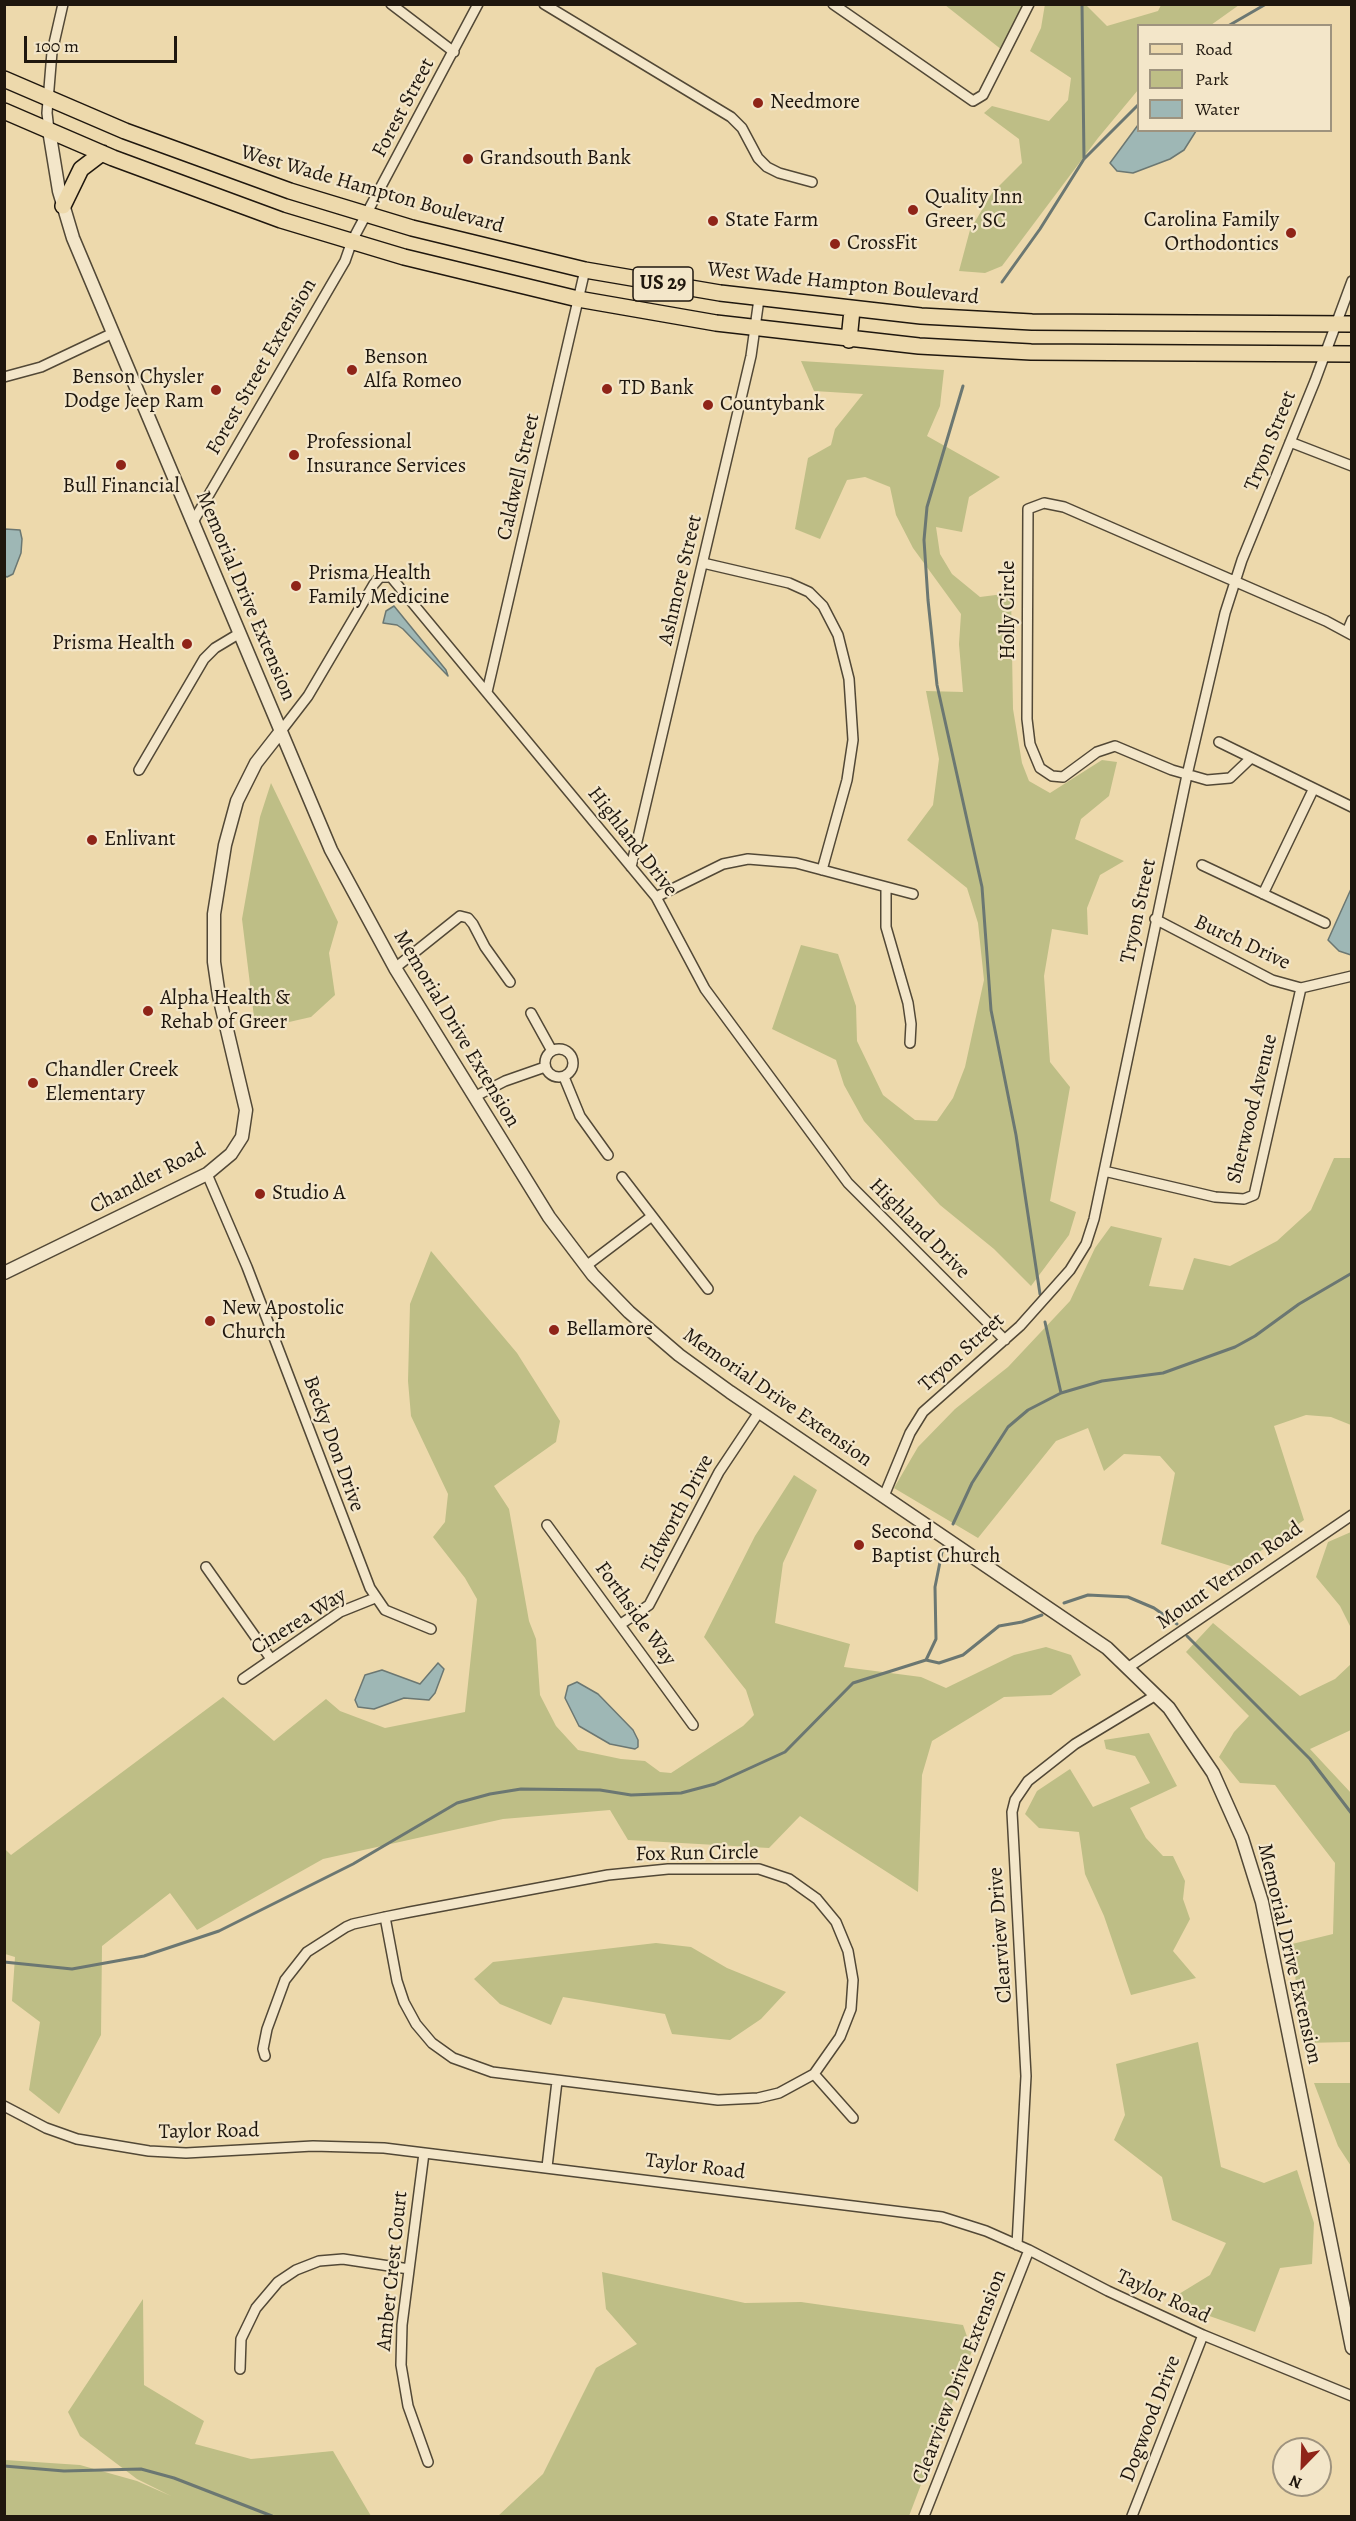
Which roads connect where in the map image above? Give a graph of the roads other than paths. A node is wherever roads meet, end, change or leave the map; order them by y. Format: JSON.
{"nodes":[{"id":1,"x":63,"y":4,"type":"edge"},
{"id":2,"x":391,"y":4,"type":"edge"},
{"id":3,"x":478,"y":4,"type":"edge"},
{"id":4,"x":544,"y":4,"type":"edge"},
{"id":5,"x":833,"y":4,"type":"edge"},
{"id":6,"x":1029,"y":4,"type":"edge"},
{"id":7,"x":454,"y":52,"type":"junction"},
{"id":8,"x":4,"y":79,"type":"edge"},
{"id":9,"x":48,"y":97,"type":"junction"},
{"id":10,"x":4,"y":111,"type":"edge"},
{"id":11,"x":50,"y":130,"type":"junction"},
{"id":12,"x":102,"y":153,"type":"junction"},
{"id":13,"x":812,"y":182,"type":"dead end"},
{"id":14,"x":63,"y":206,"type":"junction"},
{"id":15,"x":359,"y":228,"type":"junction"},
{"id":16,"x":585,"y":270,"type":"junction"},
{"id":17,"x":1352,"y":281,"type":"edge"},
{"id":18,"x":759,"y":298,"type":"junction"},
{"id":19,"x":578,"y":299,"type":"junction"},
{"id":20,"x":852,"y":310,"type":"junction"},
{"id":21,"x":1335,"y":324,"type":"junction"},
{"id":22,"x":1352,"y":324,"type":"edge"},
{"id":23,"x":755,"y":328,"type":"junction"},
{"id":24,"x":113,"y":333,"type":"junction"},
{"id":25,"x":849,"y":340,"type":"junction"},
{"id":26,"x":1325,"y":354,"type":"junction"},
{"id":27,"x":1352,"y":354,"type":"edge"},
{"id":28,"x":4,"y":377,"type":"edge"},
{"id":29,"x":1290,"y":442,"type":"junction"},
{"id":30,"x":1352,"y":466,"type":"edge"},
{"id":31,"x":193,"y":522,"type":"junction"},
{"id":32,"x":703,"y":563,"type":"junction"},
{"id":33,"x":1235,"y":581,"type":"junction"},
{"id":34,"x":1352,"y":620,"type":"edge"},
{"id":35,"x":240,"y":633,"type":"junction"},
{"id":36,"x":1349,"y":633,"type":"edge"},
{"id":37,"x":487,"y":692,"type":"junction"},
{"id":38,"x":281,"y":731,"type":"junction"},
{"id":39,"x":1219,"y":742,"type":"dead end"},
{"id":40,"x":1250,"y":759,"type":"junction"},
{"id":41,"x":139,"y":770,"type":"dead end"},
{"id":42,"x":1187,"y":775,"type":"junction"},
{"id":43,"x":1313,"y":790,"type":"junction"},
{"id":44,"x":1352,"y":807,"type":"edge"},
{"id":45,"x":1202,"y":866,"type":"dead end"},
{"id":46,"x":631,"y":867,"type":"junction"},
{"id":47,"x":822,"y":870,"type":"junction"},
{"id":48,"x":886,"y":888,"type":"junction"},
{"id":49,"x":913,"y":894,"type":"dead end"},
{"id":50,"x":1263,"y":894,"type":"junction"},
{"id":51,"x":656,"y":897,"type":"junction"},
{"id":52,"x":1155,"y":919,"type":"junction"},
{"id":53,"x":1325,"y":923,"type":"dead end"},
{"id":54,"x":394,"y":968,"type":"junction"},
{"id":55,"x":1352,"y":976,"type":"edge"},
{"id":56,"x":510,"y":982,"type":"dead end"},
{"id":57,"x":1301,"y":988,"type":"junction"},
{"id":58,"x":531,"y":1013,"type":"dead end"},
{"id":59,"x":910,"y":1043,"type":"dead end"},
{"id":60,"x":552,"y":1051,"type":"junction"},
{"id":61,"x":545,"y":1067,"type":"junction"},
{"id":62,"x":564,"y":1077,"type":"junction"},
{"id":63,"x":474,"y":1097,"type":"junction"},
{"id":64,"x":608,"y":1155,"type":"dead end"},
{"id":65,"x":1104,"y":1171,"type":"junction"},
{"id":66,"x":207,"y":1174,"type":"junction"},
{"id":67,"x":622,"y":1177,"type":"dead end"},
{"id":68,"x":652,"y":1216,"type":"junction"},
{"id":69,"x":586,"y":1266,"type":"junction"},
{"id":70,"x":4,"y":1273,"type":"edge"},
{"id":71,"x":708,"y":1288,"type":"dead end"},
{"id":72,"x":1005,"y":1340,"type":"junction"},
{"id":73,"x":759,"y":1412,"type":"junction"},
{"id":74,"x":884,"y":1496,"type":"junction"},
{"id":75,"x":1352,"y":1515,"type":"edge"},
{"id":76,"x":547,"y":1525,"type":"dead end"},
{"id":77,"x":206,"y":1568,"type":"dead end"},
{"id":78,"x":375,"y":1598,"type":"junction"},
{"id":79,"x":621,"y":1624,"type":"junction"},
{"id":80,"x":431,"y":1629,"type":"dead end"},
{"id":81,"x":272,"y":1659,"type":"junction"},
{"id":82,"x":1129,"y":1667,"type":"junction"},
{"id":83,"x":243,"y":1679,"type":"dead end"},
{"id":84,"x":1156,"y":1695,"type":"junction"},
{"id":85,"x":693,"y":1725,"type":"dead end"},
{"id":86,"x":386,"y":1917,"type":"junction"},
{"id":87,"x":265,"y":2056,"type":"dead end"},
{"id":88,"x":813,"y":2074,"type":"junction"},
{"id":89,"x":557,"y":2081,"type":"junction"},
{"id":90,"x":4,"y":2106,"type":"edge"},
{"id":91,"x":853,"y":2118,"type":"dead end"},
{"id":92,"x":424,"y":2153,"type":"junction"},
{"id":93,"x":547,"y":2167,"type":"junction"},
{"id":94,"x":1017,"y":2245,"type":"junction"},
{"id":95,"x":1029,"y":2250,"type":"junction"},
{"id":96,"x":409,"y":2269,"type":"junction"},
{"id":97,"x":1203,"y":2335,"type":"junction"},
{"id":98,"x":1352,"y":2348,"type":"edge"},
{"id":99,"x":240,"y":2369,"type":"dead end"},
{"id":100,"x":1352,"y":2396,"type":"edge"},
{"id":101,"x":428,"y":2462,"type":"dead end"},
{"id":102,"x":924,"y":2517,"type":"edge"},
{"id":103,"x":1132,"y":2517,"type":"edge"}],
"edges":[{"from":1,"to":9,"type":"street"},
{"from":2,"to":7,"type":"street"},
{"from":3,"to":7,"type":"street","name":"Forest Street"},
{"from":4,"to":13,"type":"street"},
{"from":5,"to":6,"type":"street"},
{"from":7,"to":15,"type":"street","name":"Forest Street"},
{"from":8,"to":9,"type":"main road","name":"West Wade Hampton Boulevard","number":"US 29"},
{"from":9,"to":11,"type":"street"},
{"from":9,"to":15,"type":"main road","name":"West Wade Hampton Boulevard","number":"US 29"},
{"from":10,"to":11,"type":"main road","name":"West Wade Hampton Boulevard","number":"US 29"},
{"from":11,"to":12,"type":"main road","name":"West Wade Hampton Boulevard","number":"US 29"},
{"from":11,"to":14,"type":"street","name":"Memorial Drive Extension"},
{"from":12,"to":14,"type":"main road"},
{"from":12,"to":15,"type":"main road","name":"West Wade Hampton Boulevard","number":"US 29"},
{"from":14,"to":24,"type":"street","name":"Memorial Drive Extension"},
{"from":15,"to":16,"type":"main road","name":"West Wade Hampton Boulevard","number":"US 29"},
{"from":15,"to":19,"type":"main road","name":"West Wade Hampton Boulevard","number":"US 29"},
{"from":15,"to":31,"type":"street","name":"Forest Street Extension"},
{"from":16,"to":18,"type":"main road","name":"West Wade Hampton Boulevard","number":"US 29"},
{"from":16,"to":19,"type":"street","name":"Caldwell Street"},
{"from":17,"to":21,"type":"street","name":"Tryon Street"},
{"from":18,"to":20,"type":"main road","name":"West Wade Hampton Boulevard","number":"US 29"},
{"from":18,"to":23,"type":"street","name":"Ashmore Street"},
{"from":19,"to":23,"type":"main road","name":"West Wade Hampton Boulevard","number":"US 29"},
{"from":19,"to":37,"type":"street","name":"Caldwell Street"},
{"from":20,"to":21,"type":"main road","name":"West Wade Hampton Boulevard","number":"US 29"},
{"from":20,"to":25,"type":"main road"},
{"from":21,"to":22,"type":"main road","name":"West Wade Hampton Boulevard","number":"US 29"},
{"from":21,"to":26,"type":"street","name":"Tryon Street"},
{"from":23,"to":25,"type":"main road","name":"West Wade Hampton Boulevard","number":"US 29"},
{"from":23,"to":32,"type":"street","name":"Ashmore Street"},
{"from":24,"to":28,"type":"street"},
{"from":24,"to":31,"type":"street","name":"Memorial Drive Extension"},
{"from":25,"to":26,"type":"main road","name":"West Wade Hampton Boulevard","number":"US 29"},
{"from":26,"to":27,"type":"main road","name":"West Wade Hampton Boulevard","number":"US 29"},
{"from":26,"to":29,"type":"street","name":"Tryon Street"},
{"from":29,"to":30,"type":"street"},
{"from":29,"to":33,"type":"street","name":"Tryon Street"},
{"from":31,"to":35,"type":"street","name":"Memorial Drive Extension"},
{"from":32,"to":46,"type":"street","name":"Ashmore Street"},
{"from":32,"to":47,"type":"street"},
{"from":33,"to":36,"type":"street"},
{"from":33,"to":42,"type":"street","name":"Tryon Street"},
{"from":33,"to":42,"type":"street","name":"Holly Circle"},
{"from":34,"to":36,"type":"street"},
{"from":35,"to":38,"type":"street","name":"Memorial Drive Extension"},
{"from":35,"to":41,"type":"street"},
{"from":37,"to":38,"type":"street","name":"Highland Drive"},
{"from":37,"to":46,"type":"street","name":"Highland Drive"},
{"from":38,"to":54,"type":"street","name":"Memorial Drive Extension"},
{"from":38,"to":66,"type":"street","name":"Chandler Road"},
{"from":39,"to":40,"type":"street"},
{"from":40,"to":42,"type":"street"},
{"from":40,"to":43,"type":"street"},
{"from":42,"to":52,"type":"street","name":"Tryon Street"},
{"from":43,"to":44,"type":"street"},
{"from":43,"to":50,"type":"street"},
{"from":45,"to":50,"type":"street"},
{"from":46,"to":51,"type":"street","name":"Highland Drive"},
{"from":47,"to":48,"type":"street"},
{"from":47,"to":51,"type":"street"},
{"from":48,"to":49,"type":"street"},
{"from":48,"to":59,"type":"street"},
{"from":50,"to":53,"type":"street"},
{"from":51,"to":72,"type":"street","name":"Highland Drive"},
{"from":52,"to":57,"type":"street","name":"Burch Drive"},
{"from":52,"to":65,"type":"street","name":"Tryon Street"},
{"from":54,"to":56,"type":"street"},
{"from":54,"to":63,"type":"street","name":"Memorial Drive Extension"},
{"from":55,"to":57,"type":"street","name":"Burch Drive"},
{"from":57,"to":65,"type":"street","name":"Sherwood Avenue"},
{"from":58,"to":60,"type":"street"},
{"from":60,"to":61,"type":"street"},
{"from":60,"to":62,"type":"street"},
{"from":61,"to":62,"type":"street"},
{"from":61,"to":63,"type":"street"},
{"from":62,"to":64,"type":"street"},
{"from":63,"to":69,"type":"street","name":"Memorial Drive Extension"},
{"from":65,"to":72,"type":"street","name":"Tryon Street"},
{"from":66,"to":70,"type":"street","name":"Chandler Road"},
{"from":66,"to":78,"type":"street","name":"Becky Don Drive"},
{"from":67,"to":68,"type":"street"},
{"from":68,"to":69,"type":"street"},
{"from":68,"to":71,"type":"street"},
{"from":69,"to":73,"type":"street","name":"Memorial Drive Extension"},
{"from":72,"to":74,"type":"street","name":"Tryon Street"},
{"from":73,"to":74,"type":"street","name":"Memorial Drive Extension"},
{"from":73,"to":79,"type":"street","name":"Tidworth Drive"},
{"from":74,"to":82,"type":"street","name":"Memorial Drive Extension"},
{"from":75,"to":82,"type":"street","name":"Mount Vernon Road"},
{"from":76,"to":79,"type":"street","name":"Forthside Way"},
{"from":77,"to":81,"type":"street"},
{"from":78,"to":80,"type":"street"},
{"from":78,"to":81,"type":"street","name":"Cinerea Way"},
{"from":79,"to":85,"type":"street","name":"Forthside Way"},
{"from":81,"to":83,"type":"street","name":"Cinerea Way"},
{"from":82,"to":84,"type":"street","name":"Memorial Drive Extension"},
{"from":84,"to":94,"type":"street","name":"Clearview Drive"},
{"from":84,"to":98,"type":"street","name":"Memorial Drive Extension"},
{"from":86,"to":87,"type":"street"},
{"from":86,"to":88,"type":"street","name":"Fox Run Circle"},
{"from":86,"to":89,"type":"street","name":"Fox Run Circle"},
{"from":88,"to":89,"type":"street","name":"Fox Run Circle"},
{"from":88,"to":91,"type":"street"},
{"from":89,"to":93,"type":"street"},
{"from":90,"to":92,"type":"street","name":"Taylor Road"},
{"from":92,"to":93,"type":"street","name":"Taylor Road"},
{"from":92,"to":96,"type":"street","name":"Amber Crest Court"},
{"from":93,"to":94,"type":"street","name":"Taylor Road"},
{"from":94,"to":95,"type":"street","name":"Taylor Road"},
{"from":95,"to":97,"type":"street","name":"Taylor Road"},
{"from":95,"to":102,"type":"street","name":"Clearview Drive Extension"},
{"from":96,"to":99,"type":"street"},
{"from":96,"to":101,"type":"street","name":"Amber Crest Court"},
{"from":97,"to":100,"type":"street","name":"Taylor Road"},
{"from":97,"to":103,"type":"street","name":"Dogwood Drive"}]}
